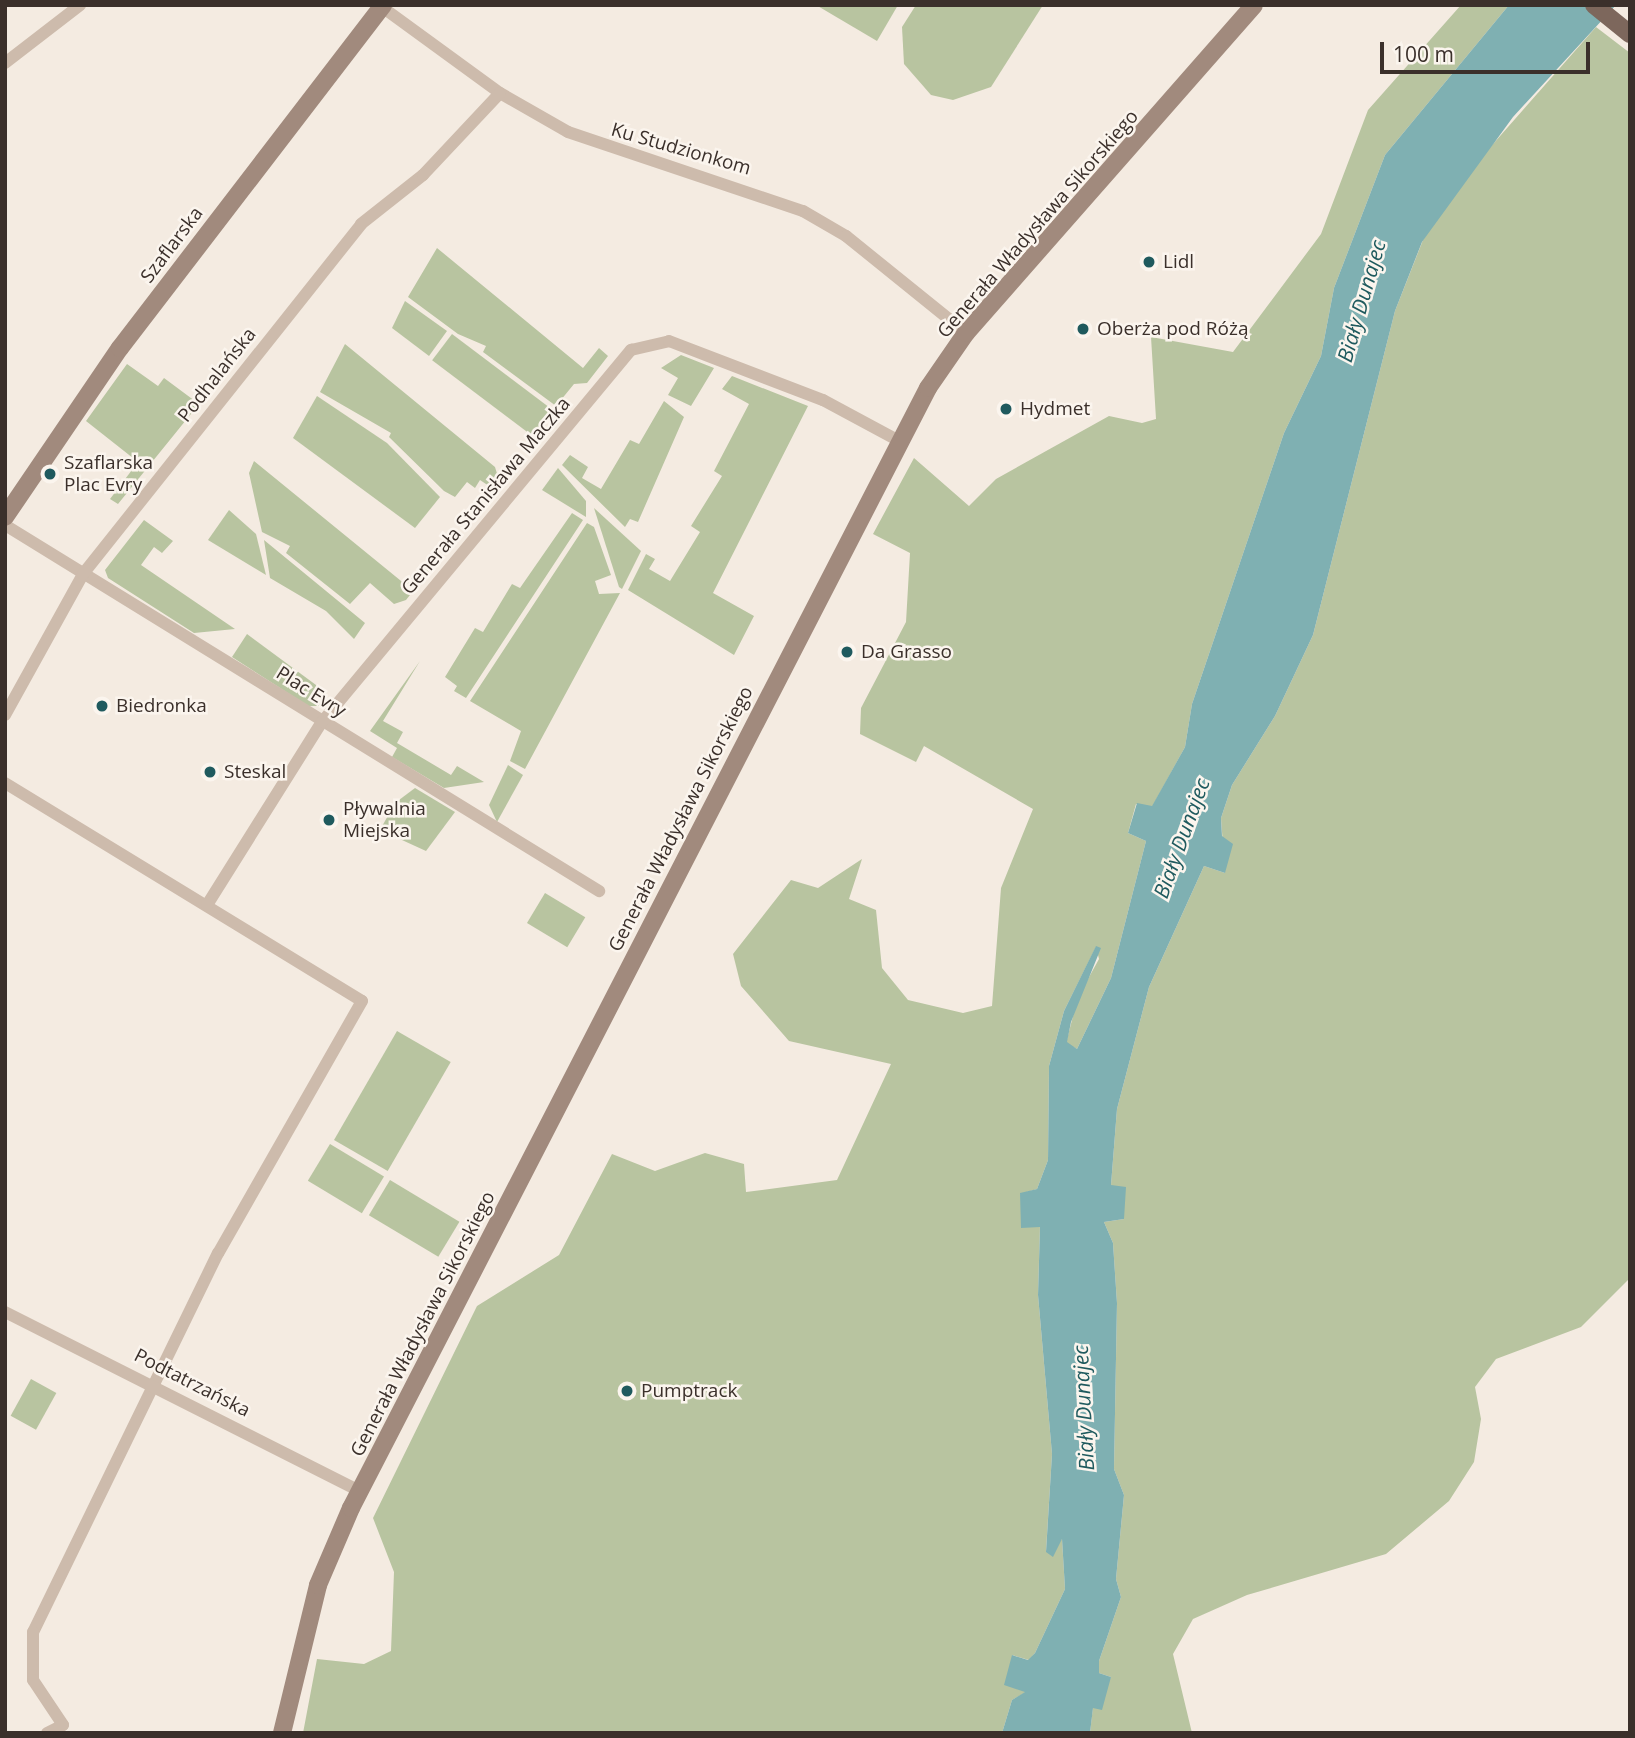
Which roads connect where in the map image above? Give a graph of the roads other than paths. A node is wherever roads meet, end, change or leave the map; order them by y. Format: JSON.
{"nodes":[{"id":1,"x":80,"y":5,"type":"edge"},
{"id":2,"x":1254,"y":5,"type":"edge"},
{"id":3,"x":1594,"y":5,"type":"edge"},
{"id":4,"x":383,"y":6,"type":"edge"},
{"id":5,"x":1630,"y":34,"type":"edge"},
{"id":6,"x":5,"y":63,"type":"edge"},
{"id":7,"x":499,"y":93,"type":"junction"},
{"id":8,"x":966,"y":333,"type":"junction"},
{"id":9,"x":899,"y":441,"type":"junction"},
{"id":10,"x":5,"y":517,"type":"edge"},
{"id":11,"x":5,"y":525,"type":"edge"},
{"id":12,"x":83,"y":574,"type":"junction"},
{"id":13,"x":5,"y":715,"type":"edge"},
{"id":14,"x":322,"y":722,"type":"junction"},
{"id":15,"x":5,"y":782,"type":"edge"},
{"id":16,"x":598,"y":891,"type":"dead end"},
{"id":17,"x":206,"y":905,"type":"junction"},
{"id":18,"x":5,"y":1312,"type":"edge"},
{"id":19,"x":157,"y":1387,"type":"junction"},
{"id":20,"x":360,"y":1491,"type":"junction"},
{"id":21,"x":47,"y":1733,"type":"edge"},
{"id":22,"x":282,"y":1733,"type":"edge"}],
"edges":[{"from":1,"to":6,"type":"street"},
{"from":2,"to":8,"type":"street","name":"Generała Władysława Sikorskiego"},
{"from":3,"to":5,"type":"main road"},
{"from":4,"to":7,"type":"street","name":"Ku Studzionkom"},
{"from":4,"to":10,"type":"street","name":"Szaflarska"},
{"from":7,"to":8,"type":"street","name":"Ku Studzionkom"},
{"from":7,"to":12,"type":"street","name":"Podhalańska"},
{"from":8,"to":9,"type":"street","name":"Generała Władysława Sikorskiego"},
{"from":9,"to":14,"type":"street","name":"Generała Stanisława Maczka"},
{"from":9,"to":20,"type":"street","name":"Generała Władysława Sikorskiego"},
{"from":11,"to":12,"type":"street","name":"Plac Evry"},
{"from":12,"to":13,"type":"street","name":"Podhalańska"},
{"from":12,"to":14,"type":"street","name":"Plac Evry"},
{"from":14,"to":16,"type":"street","name":"Plac Evry"},
{"from":14,"to":17,"type":"street","name":"Generała Stanisława Maczka"},
{"from":15,"to":17,"type":"street"},
{"from":17,"to":19,"type":"street"},
{"from":18,"to":19,"type":"street","name":"Podtatrzańska"},
{"from":19,"to":20,"type":"street","name":"Podtatrzańska"},
{"from":19,"to":21,"type":"street"},
{"from":20,"to":22,"type":"street","name":"Generała Władysława Sikorskiego"}]}
